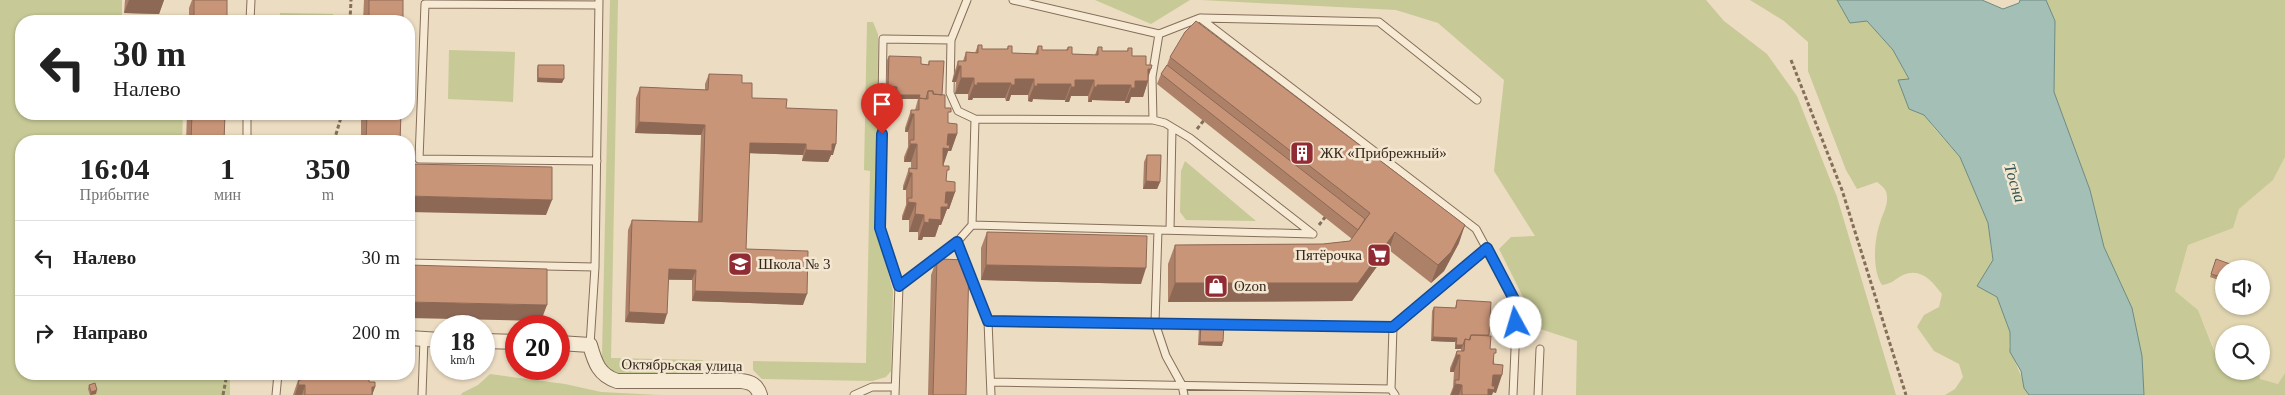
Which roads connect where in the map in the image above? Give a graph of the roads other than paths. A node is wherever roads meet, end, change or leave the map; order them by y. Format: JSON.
{"nodes":[{"id":1,"x":251,"y":0,"type":"edge"},
{"id":2,"x":967,"y":0,"type":"edge"},
{"id":3,"x":1013,"y":0,"type":"edge"},
{"id":4,"x":599,"y":3,"type":"edge"},
{"id":5,"x":250,"y":15,"type":"edge"},
{"id":6,"x":1200,"y":18,"type":"junction"},
{"id":7,"x":1159,"y":34,"type":"junction"},
{"id":8,"x":951,"y":40,"type":"junction"},
{"id":9,"x":1477,"y":100,"type":"dead end"},
{"id":10,"x":975,"y":118,"type":"junction"},
{"id":11,"x":248,"y":120,"type":"edge"},
{"id":12,"x":1153,"y":120,"type":"junction"},
{"id":13,"x":1172,"y":128,"type":"junction"},
{"id":14,"x":247,"y":135,"type":"edge"},
{"id":15,"x":596,"y":161,"type":"junction"},
{"id":16,"x":972,"y":225,"type":"junction"},
{"id":17,"x":1158,"y":230,"type":"junction"},
{"id":18,"x":1170,"y":230,"type":"junction"},
{"id":19,"x":957,"y":242,"type":"junction"},
{"id":20,"x":1487,"y":248,"type":"junction"},
{"id":21,"x":415,"y":263,"type":"edge"},
{"id":22,"x":595,"y":267,"type":"junction"},
{"id":23,"x":899,"y":286,"type":"junction"},
{"id":24,"x":988,"y":321,"type":"junction"},
{"id":25,"x":1155,"y":323,"type":"junction"},
{"id":26,"x":1393,"y":327,"type":"junction"},
{"id":27,"x":415,"y":338,"type":"edge"},
{"id":28,"x":424,"y":339,"type":"junction"},
{"id":29,"x":430,"y":339,"type":"edge"},
{"id":30,"x":570,"y":344,"type":"edge"},
{"id":31,"x":590,"y":345,"type":"junction"},
{"id":32,"x":1540,"y":349,"type":"dead end"},
{"id":33,"x":277,"y":380,"type":"edge"},
{"id":34,"x":991,"y":382,"type":"junction"},
{"id":35,"x":1182,"y":385,"type":"junction"},
{"id":36,"x":895,"y":391,"type":"edge"},
{"id":37,"x":1393,"y":392,"type":"edge"},
{"id":38,"x":276,"y":395,"type":"edge"},
{"id":39,"x":422,"y":395,"type":"edge"},
{"id":40,"x":760,"y":395,"type":"edge"},
{"id":41,"x":854,"y":395,"type":"edge"},
{"id":42,"x":991,"y":395,"type":"edge"},
{"id":43,"x":1184,"y":395,"type":"edge"},
{"id":44,"x":1513,"y":395,"type":"edge"},
{"id":45,"x":1538,"y":395,"type":"edge"}],
"edges":[{"from":1,"to":5,"type":"lane"},
{"from":2,"to":8,"type":"lane"},
{"from":3,"to":7,"type":"lane"},
{"from":4,"to":15,"type":"lane"},
{"from":4,"to":15,"type":"lane"},
{"from":6,"to":7,"type":"lane"},
{"from":6,"to":9,"type":"lane"},
{"from":6,"to":20,"type":"lane"},
{"from":7,"to":12,"type":"lane"},
{"from":8,"to":10,"type":"lane"},
{"from":8,"to":23,"type":"lane"},
{"from":10,"to":12,"type":"lane"},
{"from":10,"to":16,"type":"lane"},
{"from":11,"to":14,"type":"lane"},
{"from":12,"to":13,"type":"lane"},
{"from":13,"to":18,"type":"lane"},
{"from":13,"to":18,"type":"lane"},
{"from":15,"to":22,"type":"lane"},
{"from":16,"to":17,"type":"lane"},
{"from":16,"to":19,"type":"lane"},
{"from":17,"to":18,"type":"lane"},
{"from":17,"to":25,"type":"lane"},
{"from":19,"to":23,"type":"lane"},
{"from":19,"to":24,"type":"lane"},
{"from":20,"to":26,"type":"lane"},
{"from":20,"to":44,"type":"lane"},
{"from":21,"to":22,"type":"lane"},
{"from":22,"to":31,"type":"lane"},
{"from":23,"to":36,"type":"lane"},
{"from":24,"to":25,"type":"lane"},
{"from":24,"to":34,"type":"lane"},
{"from":25,"to":26,"type":"lane"},
{"from":25,"to":35,"type":"lane"},
{"from":26,"to":37,"type":"lane"},
{"from":27,"to":28,"type":"street"},
{"from":28,"to":29,"type":"street"},
{"from":28,"to":39,"type":"lane"},
{"from":30,"to":31,"type":"street"},
{"from":31,"to":40,"type":"street","name":"Октябрьская улица"},
{"from":32,"to":45,"type":"lane"},
{"from":33,"to":38,"type":"lane"},
{"from":34,"to":35,"type":"lane"},
{"from":34,"to":42,"type":"lane"},
{"from":35,"to":37,"type":"lane"},
{"from":35,"to":43,"type":"lane"},
{"from":36,"to":41,"type":"lane"}]}
